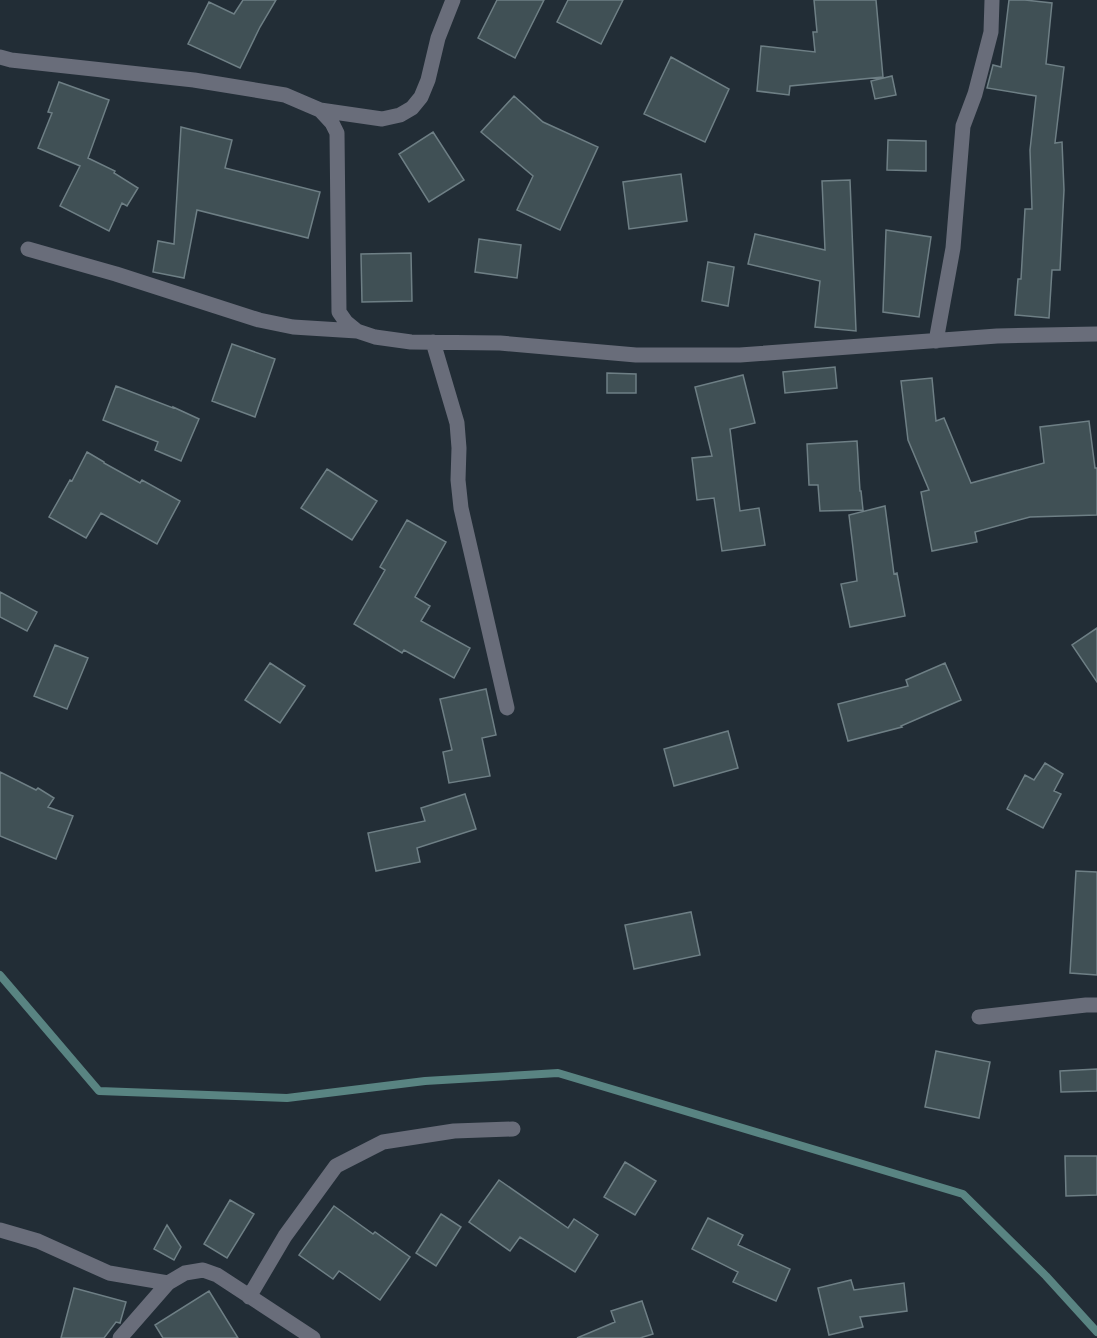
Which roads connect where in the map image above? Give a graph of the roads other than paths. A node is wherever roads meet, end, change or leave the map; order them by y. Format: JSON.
{"nodes":[{"id":1,"x":453,"y":0,"type":"edge"},
{"id":2,"x":992,"y":0,"type":"edge"},
{"id":3,"x":0,"y":57,"type":"edge"},
{"id":4,"x":320,"y":110,"type":"junction"},
{"id":5,"x":28,"y":249,"type":"dead end"},
{"id":6,"x":357,"y":331,"type":"junction"},
{"id":7,"x":1097,"y":334,"type":"edge"},
{"id":8,"x":936,"y":341,"type":"junction"},
{"id":9,"x":433,"y":342,"type":"junction"},
{"id":10,"x":507,"y":708,"type":"dead end"},
{"id":11,"x":1097,"y":1005,"type":"edge"},
{"id":12,"x":979,"y":1017,"type":"dead end"},
{"id":13,"x":513,"y":1129,"type":"dead end"},
{"id":14,"x":0,"y":1230,"type":"edge"},
{"id":15,"x":168,"y":1283,"type":"junction"},
{"id":16,"x":249,"y":1297,"type":"junction"},
{"id":17,"x":120,"y":1338,"type":"edge"},
{"id":18,"x":313,"y":1338,"type":"edge"}],
"edges":[{"from":1,"to":4,"type":"street"},
{"from":2,"to":8,"type":"street"},
{"from":3,"to":4,"type":"street"},
{"from":4,"to":6,"type":"street"},
{"from":5,"to":6,"type":"street"},
{"from":6,"to":9,"type":"street"},
{"from":7,"to":8,"type":"street"},
{"from":8,"to":9,"type":"street"},
{"from":9,"to":10,"type":"street"},
{"from":11,"to":12,"type":"street"},
{"from":13,"to":16,"type":"street"},
{"from":14,"to":15,"type":"street"},
{"from":15,"to":16,"type":"street"},
{"from":15,"to":17,"type":"street"},
{"from":16,"to":18,"type":"street"}]}
